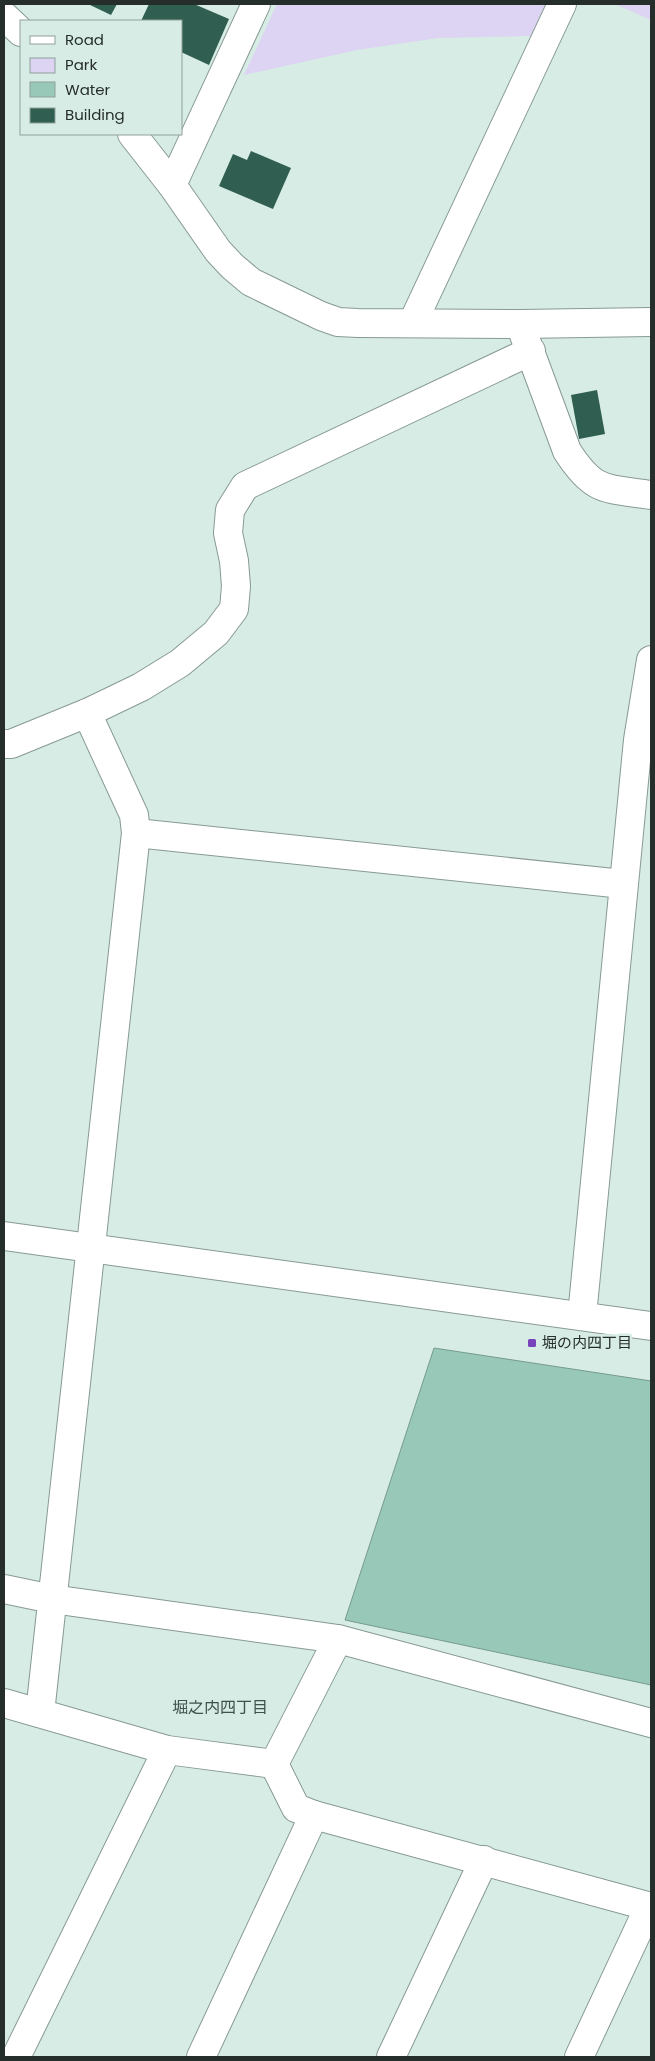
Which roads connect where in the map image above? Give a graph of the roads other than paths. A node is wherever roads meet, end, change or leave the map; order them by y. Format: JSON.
{"nodes":[{"id":1,"x":256,"y":4,"type":"edge"},
{"id":2,"x":562,"y":4,"type":"edge"},
{"id":3,"x":4,"y":16,"type":"edge"},
{"id":4,"x":20,"y":31,"type":"edge"},
{"id":5,"x":133,"y":135,"type":"edge"},
{"id":6,"x":172,"y":185,"type":"junction"},
{"id":7,"x":413,"y":322,"type":"junction"},
{"id":8,"x":651,"y":322,"type":"edge"},
{"id":9,"x":520,"y":324,"type":"junction"},
{"id":10,"x":531,"y":351,"type":"junction"},
{"id":11,"x":651,"y":495,"type":"edge"},
{"id":12,"x":651,"y":660,"type":"edge"},
{"id":13,"x":87,"y":713,"type":"junction"},
{"id":14,"x":4,"y":744,"type":"edge"},
{"id":15,"x":136,"y":833,"type":"junction"},
{"id":16,"x":623,"y":884,"type":"junction"},
{"id":17,"x":4,"y":1236,"type":"edge"},
{"id":18,"x":90,"y":1249,"type":"junction"},
{"id":19,"x":582,"y":1316,"type":"junction"},
{"id":20,"x":651,"y":1326,"type":"edge"},
{"id":21,"x":4,"y":1589,"type":"edge"},
{"id":22,"x":52,"y":1599,"type":"junction"},
{"id":23,"x":338,"y":1639,"type":"junction"},
{"id":24,"x":4,"y":1703,"type":"edge"},
{"id":25,"x":40,"y":1713,"type":"junction"},
{"id":26,"x":651,"y":1723,"type":"edge"},
{"id":27,"x":167,"y":1750,"type":"junction"},
{"id":28,"x":274,"y":1764,"type":"junction"},
{"id":29,"x":314,"y":1815,"type":"junction"},
{"id":30,"x":484,"y":1860,"type":"junction"},
{"id":31,"x":650,"y":1907,"type":"edge"},
{"id":32,"x":16,"y":2057,"type":"edge"},
{"id":33,"x":201,"y":2057,"type":"edge"},
{"id":34,"x":391,"y":2057,"type":"edge"},
{"id":35,"x":579,"y":2057,"type":"edge"}],
"edges":[{"from":1,"to":6,"type":"street"},
{"from":2,"to":7,"type":"street"},
{"from":3,"to":4,"type":"street"},
{"from":5,"to":6,"type":"street"},
{"from":6,"to":7,"type":"street"},
{"from":7,"to":9,"type":"street"},
{"from":8,"to":9,"type":"street"},
{"from":9,"to":10,"type":"street"},
{"from":10,"to":11,"type":"street"},
{"from":10,"to":13,"type":"street"},
{"from":12,"to":16,"type":"street"},
{"from":13,"to":14,"type":"street"},
{"from":13,"to":15,"type":"street"},
{"from":15,"to":16,"type":"street"},
{"from":15,"to":18,"type":"street"},
{"from":16,"to":19,"type":"street"},
{"from":17,"to":18,"type":"street"},
{"from":18,"to":19,"type":"street"},
{"from":18,"to":22,"type":"street"},
{"from":19,"to":20,"type":"street"},
{"from":21,"to":22,"type":"street"},
{"from":22,"to":23,"type":"street"},
{"from":22,"to":25,"type":"street"},
{"from":23,"to":26,"type":"street"},
{"from":23,"to":28,"type":"street"},
{"from":24,"to":25,"type":"street"},
{"from":25,"to":27,"type":"street"},
{"from":27,"to":28,"type":"street"},
{"from":27,"to":32,"type":"street"},
{"from":28,"to":29,"type":"street"},
{"from":29,"to":30,"type":"street"},
{"from":29,"to":33,"type":"street"},
{"from":30,"to":31,"type":"street"},
{"from":30,"to":34,"type":"street"},
{"from":31,"to":35,"type":"street"}]}
